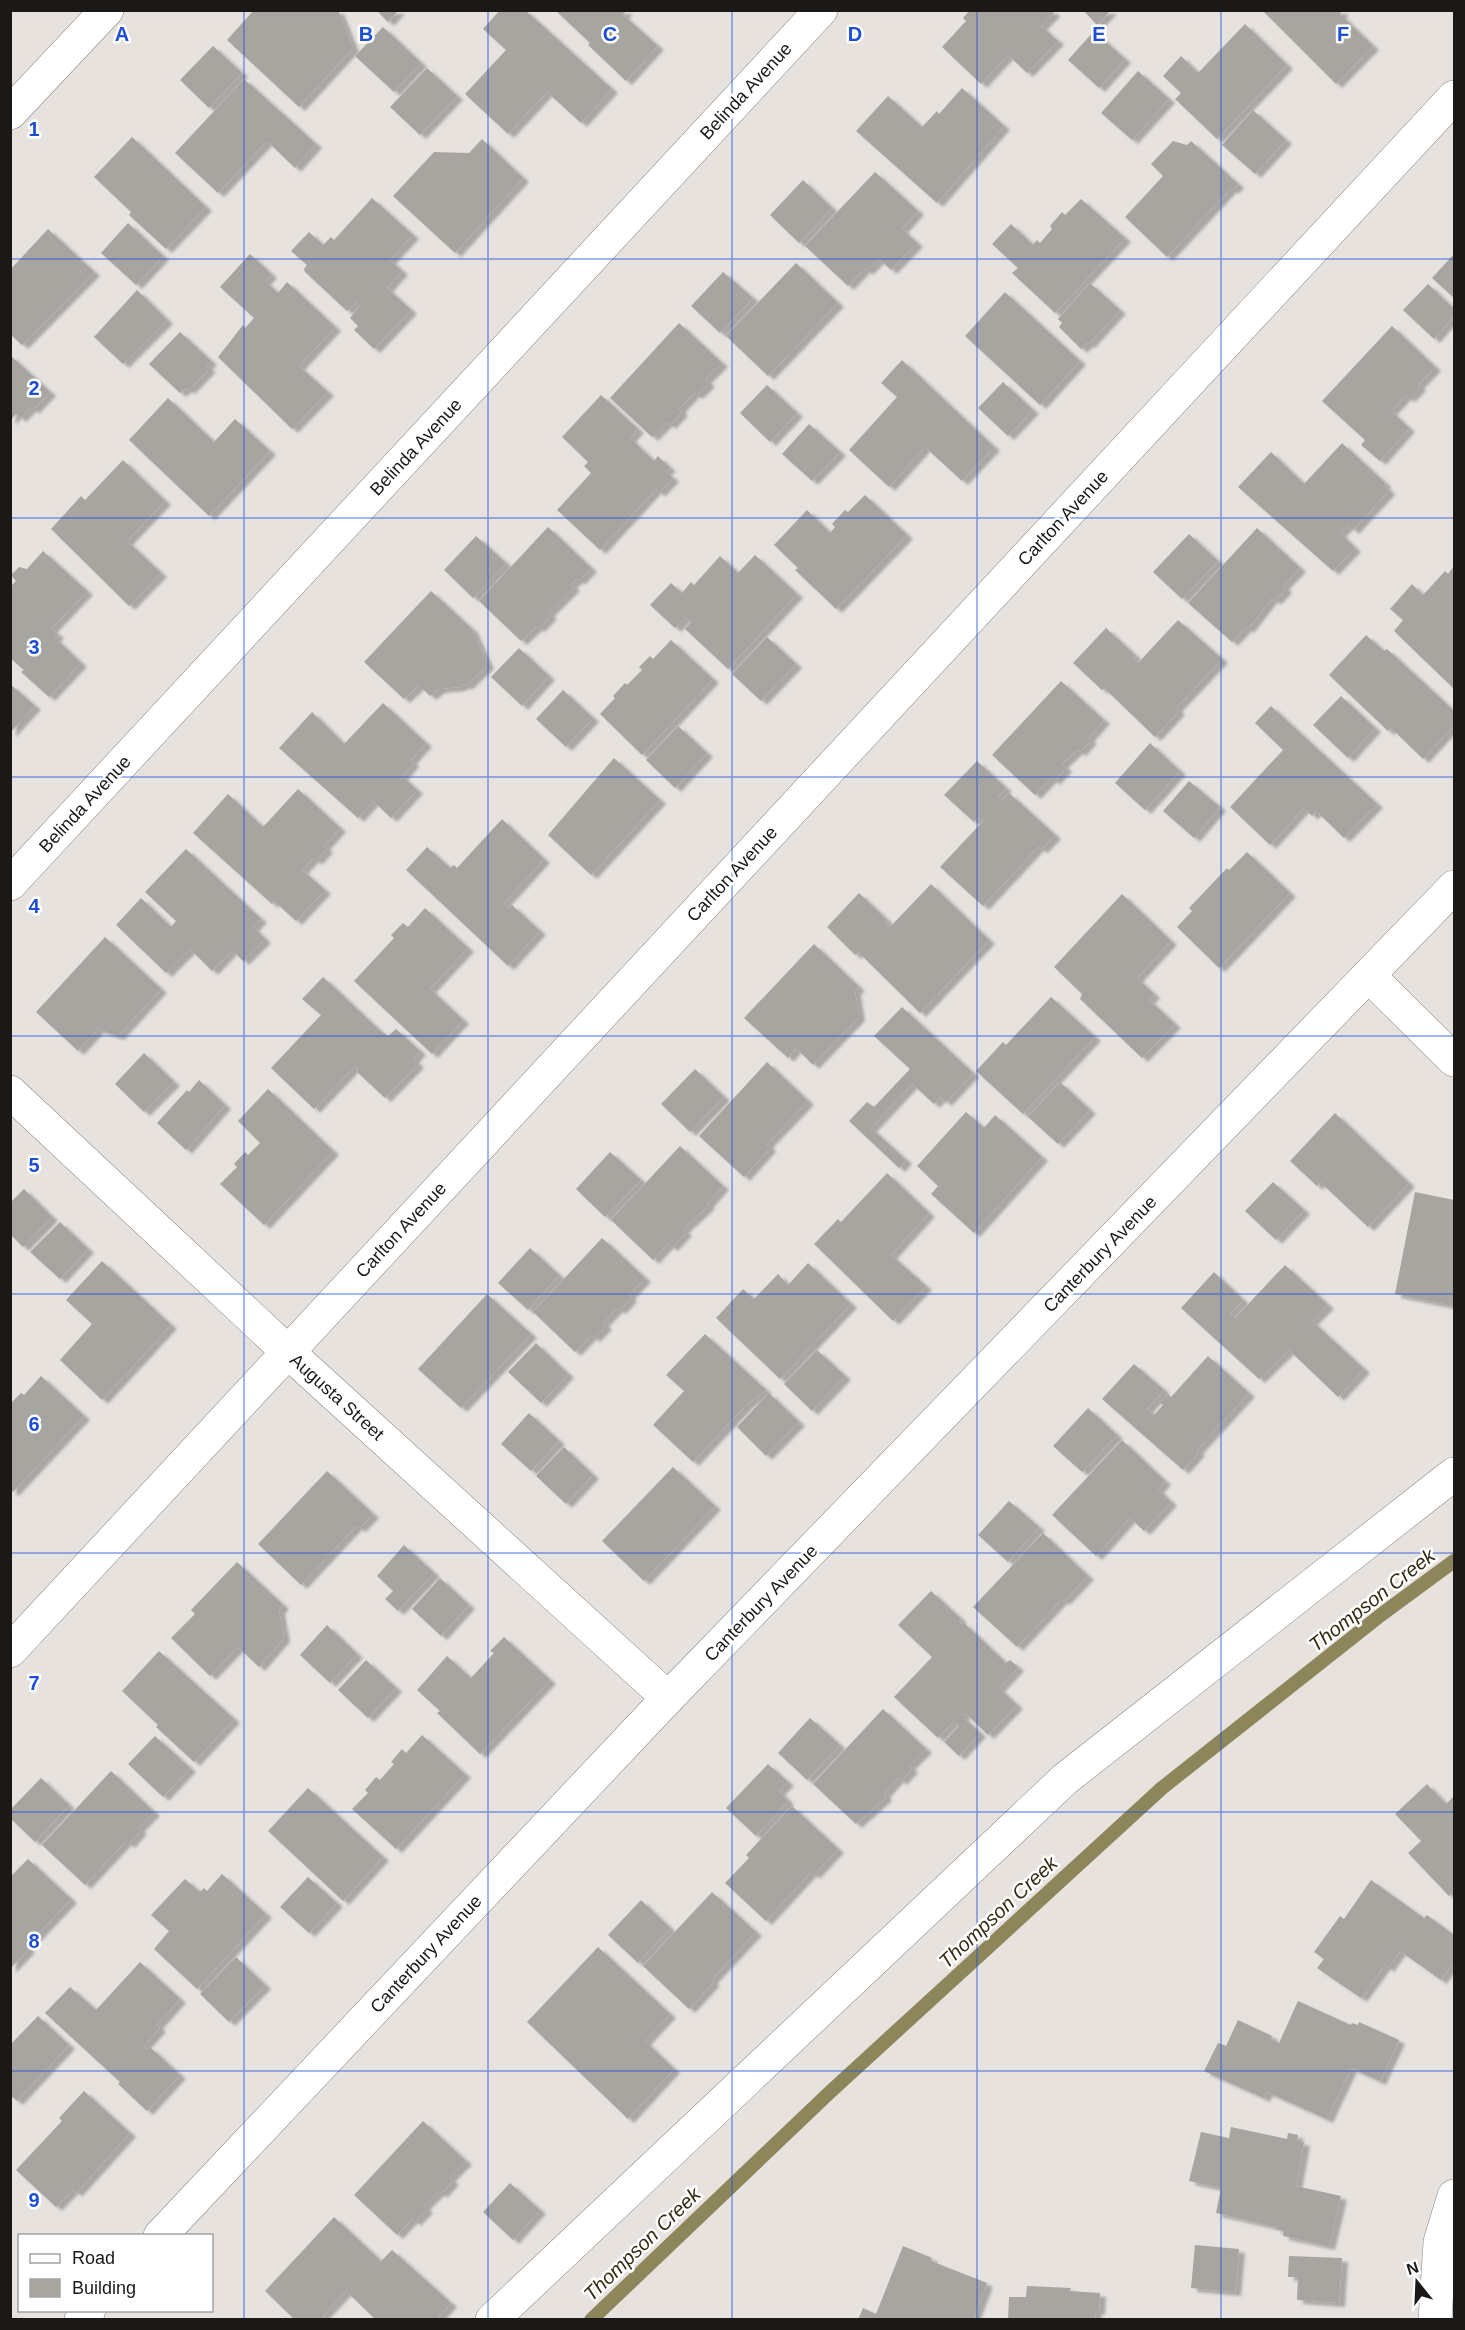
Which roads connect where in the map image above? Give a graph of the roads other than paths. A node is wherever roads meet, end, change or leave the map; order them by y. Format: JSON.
{"nodes":[{"id":1,"x":106,"y":10,"type":"edge"},
{"id":2,"x":821,"y":10,"type":"edge"},
{"id":3,"x":1455,"y":97,"type":"edge"},
{"id":4,"x":10,"y":113,"type":"edge"},
{"id":5,"x":10,"y":884,"type":"edge"},
{"id":6,"x":1455,"y":887,"type":"edge"},
{"id":7,"x":1370,"y":976,"type":"junction"},
{"id":8,"x":1455,"y":1060,"type":"edge"},
{"id":9,"x":10,"y":1092,"type":"edge"},
{"id":10,"x":288,"y":1352,"type":"junction"},
{"id":11,"x":1455,"y":1474,"type":"edge"},
{"id":12,"x":10,"y":1652,"type":"edge"},
{"id":13,"x":668,"y":1698,"type":"junction"},
{"id":14,"x":1455,"y":2196,"type":"edge"},
{"id":15,"x":161,"y":2234,"type":"edge"},
{"id":16,"x":492,"y":2319,"type":"edge"},
{"id":17,"x":1435,"y":2319,"type":"edge"}],
"edges":[{"from":1,"to":4,"type":"street"},
{"from":2,"to":5,"type":"street","name":"Belinda Avenue"},
{"from":3,"to":10,"type":"street","name":"Carlton Avenue"},
{"from":6,"to":7,"type":"street","name":"Canterbury Avenue"},
{"from":7,"to":8,"type":"street"},
{"from":7,"to":13,"type":"street","name":"Canterbury Avenue"},
{"from":9,"to":10,"type":"street","name":"Augusta Street"},
{"from":10,"to":12,"type":"street","name":"Carlton Avenue"},
{"from":10,"to":13,"type":"street","name":"Augusta Street"},
{"from":11,"to":16,"type":"street"},
{"from":13,"to":15,"type":"street","name":"Canterbury Avenue"},
{"from":14,"to":17,"type":"street"}]}
